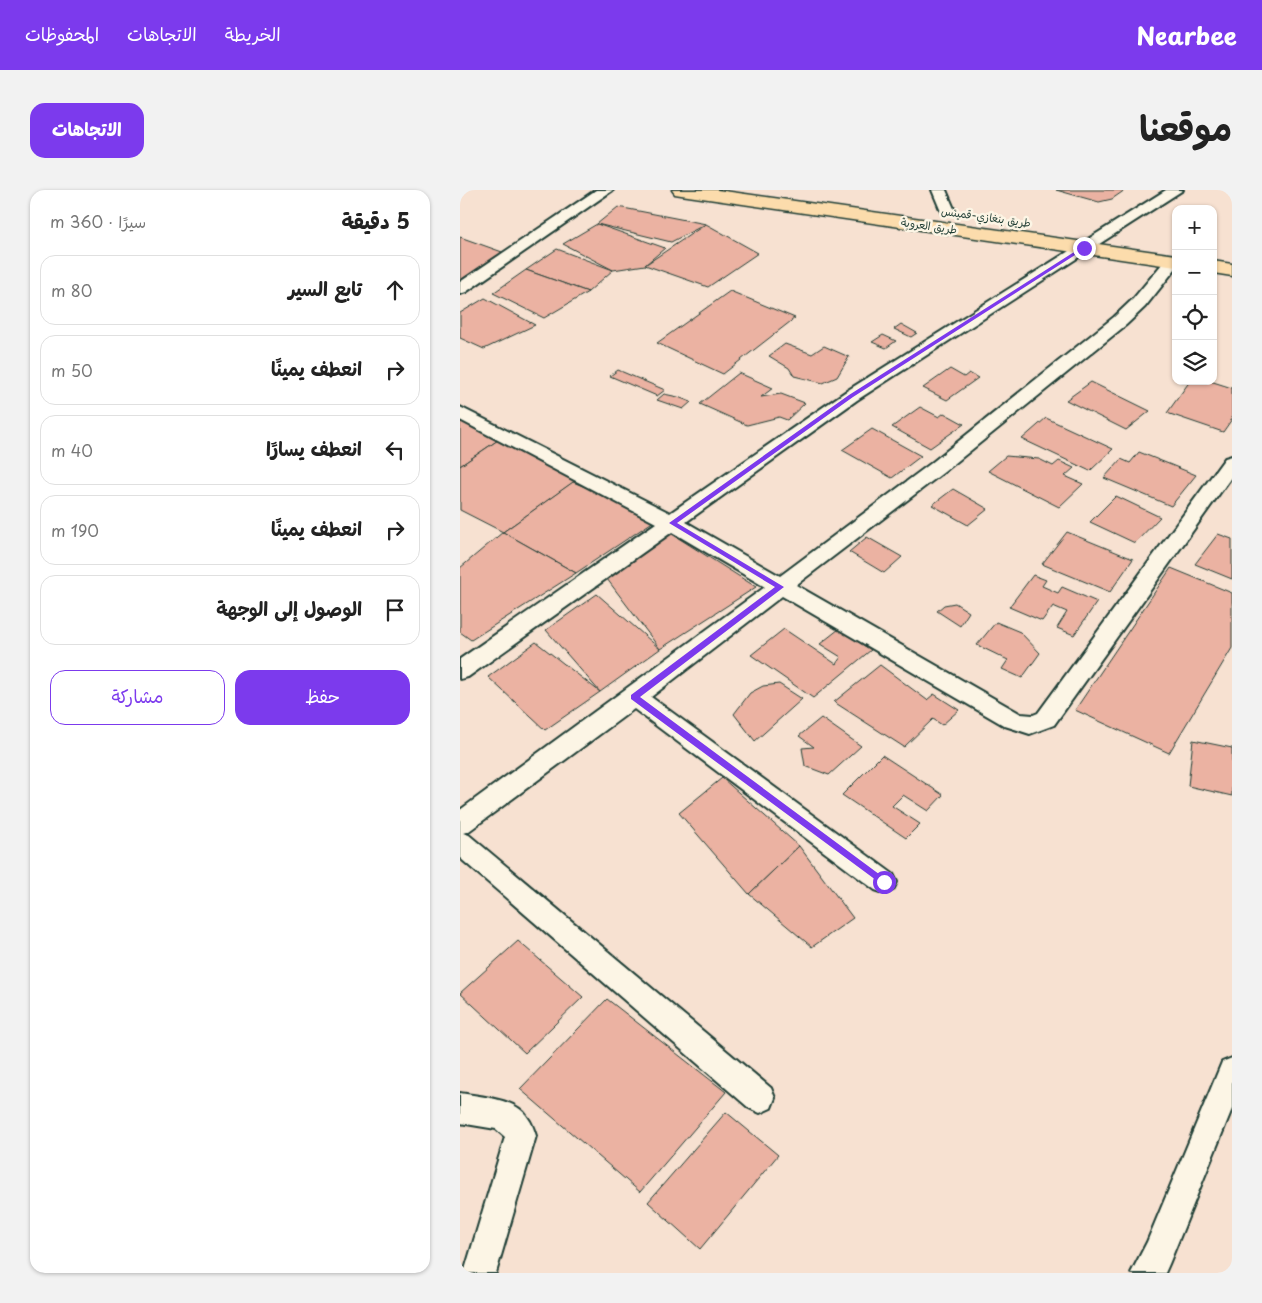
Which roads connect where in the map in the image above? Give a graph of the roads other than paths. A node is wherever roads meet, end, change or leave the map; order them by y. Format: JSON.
{"nodes":[{"id":1,"x":606,"y":190,"type":"edge"},
{"id":2,"x":681,"y":190,"type":"edge"},
{"id":3,"x":796,"y":190,"type":"edge"},
{"id":4,"x":938,"y":190,"type":"edge"},
{"id":5,"x":1176,"y":190,"type":"edge"},
{"id":6,"x":948,"y":211,"type":"junction"},
{"id":7,"x":1106,"y":234,"type":"junction"},
{"id":8,"x":1084,"y":248,"type":"junction"},
{"id":9,"x":1172,"y":255,"type":"edge"},
{"id":10,"x":1172,"y":256,"type":"edge"},
{"id":11,"x":1172,"y":260,"type":"edge"},
{"id":12,"x":1217,"y":268,"type":"edge"},
{"id":13,"x":1232,"y":270,"type":"edge"},
{"id":14,"x":460,"y":289,"type":"edge"},
{"id":15,"x":460,"y":414,"type":"edge"},
{"id":16,"x":1232,"y":462,"type":"edge"},
{"id":17,"x":672,"y":523,"type":"junction"},
{"id":18,"x":780,"y":587,"type":"junction"},
{"id":19,"x":460,"y":671,"type":"edge"},
{"id":20,"x":634,"y":697,"type":"junction"},
{"id":21,"x":460,"y":824,"type":"edge"},
{"id":22,"x":460,"y":843,"type":"edge"},
{"id":23,"x":884,"y":882,"type":"dead end"},
{"id":24,"x":1232,"y":1072,"type":"edge"},
{"id":25,"x":760,"y":1098,"type":"dead end"},
{"id":26,"x":460,"y":1108,"type":"edge"},
{"id":27,"x":480,"y":1273,"type":"edge"},
{"id":28,"x":1147,"y":1273,"type":"edge"}],
"edges":[{"from":1,"to":14,"type":"street"},
{"from":2,"to":8,"type":"main road","name":"طريق العروبة"},
{"from":3,"to":6,"type":"main road","name":"طريق بنغازي-قمينس"},
{"from":4,"to":6,"type":"street"},
{"from":5,"to":7,"type":"street"},
{"from":6,"to":7,"type":"main road","name":"طريق بنغازي-قمينس"},
{"from":7,"to":8,"type":"street"},
{"from":7,"to":9,"type":"main road","name":"طريق بنغازي-قمينس"},
{"from":8,"to":10,"type":"main road","name":"طريق العروبة"},
{"from":8,"to":17,"type":"street"},
{"from":11,"to":18,"type":"street"},
{"from":12,"to":13,"type":"main road"},
{"from":15,"to":17,"type":"street"},
{"from":16,"to":18,"type":"street"},
{"from":17,"to":18,"type":"street"},
{"from":17,"to":19,"type":"street"},
{"from":18,"to":20,"type":"street"},
{"from":20,"to":21,"type":"street"},
{"from":20,"to":23,"type":"street"},
{"from":22,"to":25,"type":"street"},
{"from":24,"to":28,"type":"street"},
{"from":26,"to":27,"type":"street"}]}
